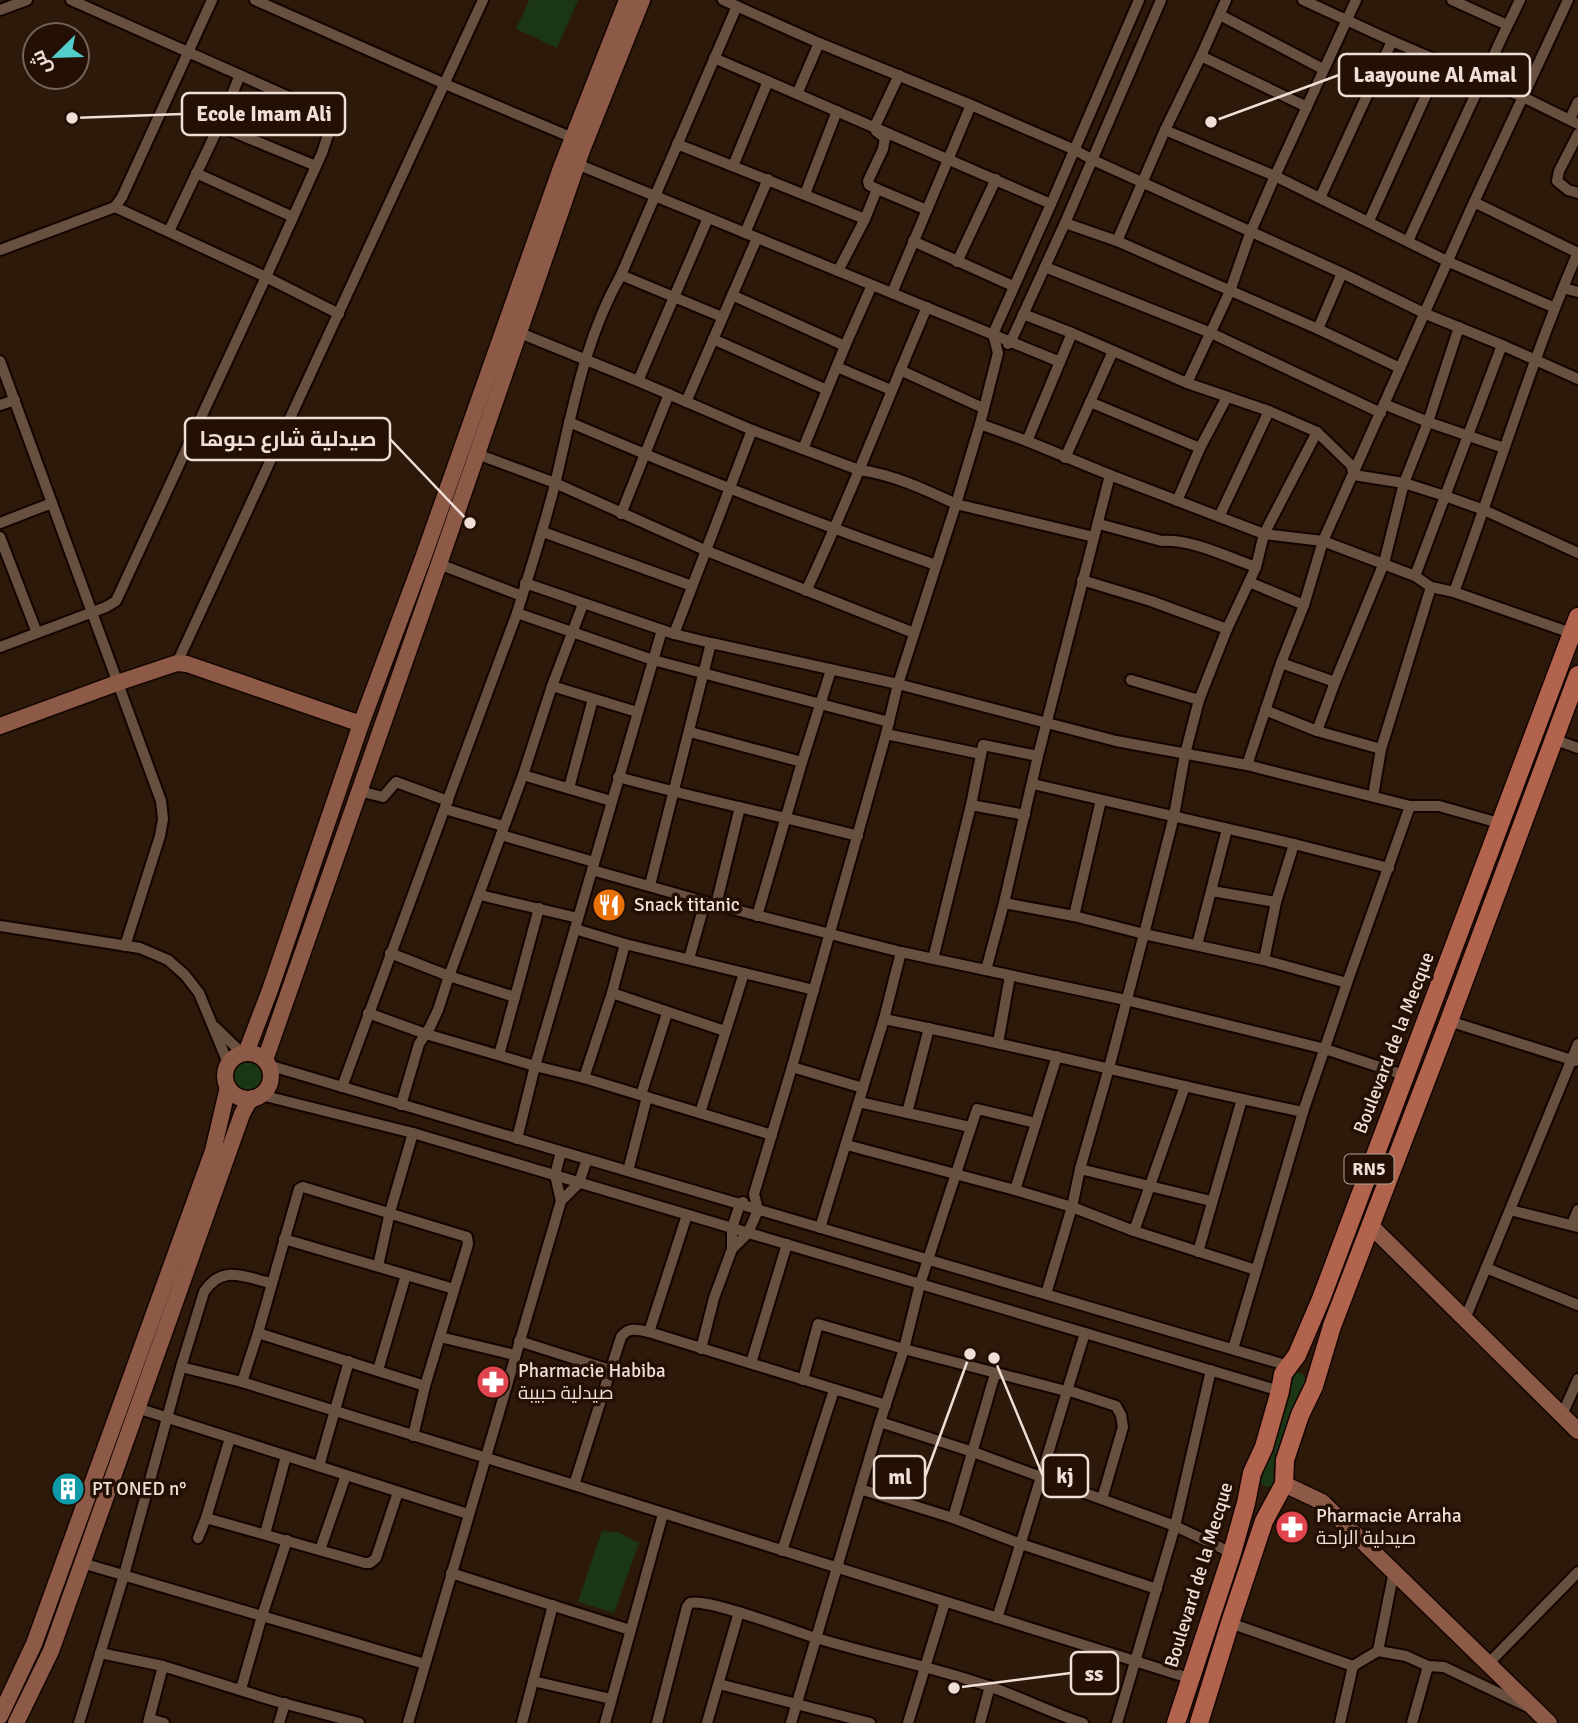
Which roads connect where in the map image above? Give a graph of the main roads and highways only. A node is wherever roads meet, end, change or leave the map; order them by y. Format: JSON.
{"nodes":[{"id":1,"x":627,"y":0,"type":"edge"},
{"id":2,"x":642,"y":0,"type":"edge"},
{"id":3,"x":1575,"y":625,"type":"edge"},
{"id":4,"x":1578,"y":675,"type":"edge"},
{"id":5,"x":361,"y":724,"type":"junction"},
{"id":6,"x":0,"y":726,"type":"edge"},
{"id":7,"x":244,"y":1053,"type":"junction"},
{"id":8,"x":266,"y":1063,"type":"junction"},
{"id":9,"x":228,"y":1087,"type":"junction"},
{"id":10,"x":257,"y":1096,"type":"junction"},
{"id":11,"x":1370,"y":1225,"type":"junction"},
{"id":12,"x":1289,"y":1366,"type":"junction"},
{"id":13,"x":1314,"y":1386,"type":"junction"},
{"id":14,"x":1578,"y":1431,"type":"edge"},
{"id":15,"x":1251,"y":1479,"type":"junction"},
{"id":16,"x":1282,"y":1487,"type":"junction"},
{"id":17,"x":0,"y":1716,"type":"edge"},
{"id":18,"x":16,"y":1723,"type":"edge"},
{"id":19,"x":1176,"y":1723,"type":"edge"},
{"id":20,"x":1199,"y":1723,"type":"edge"},
{"id":21,"x":1549,"y":1723,"type":"edge"}],
"edges":[{"from":1,"to":5,"type":"main road"},
{"from":2,"to":8,"type":"main road"},
{"from":3,"to":12,"type":"main road","name":"Boulevard de la Mecque","number":"RN5"},
{"from":4,"to":11,"type":"main road","number":"RN5"},
{"from":5,"to":6,"type":"main road"},
{"from":5,"to":7,"type":"main road"},
{"from":7,"to":8,"type":"main road"},
{"from":7,"to":9,"type":"main road"},
{"from":8,"to":10,"type":"main road"},
{"from":9,"to":10,"type":"main road"},
{"from":9,"to":17,"type":"main road"},
{"from":10,"to":18,"type":"main road"},
{"from":11,"to":13,"type":"main road","number":"RN5"},
{"from":11,"to":14,"type":"main road"},
{"from":12,"to":13,"type":"main road"},
{"from":12,"to":15,"type":"main road","name":"Boulevard de la Mecque","number":"RN5"},
{"from":13,"to":16,"type":"main road","number":"RN5"},
{"from":15,"to":16,"type":"main road"},
{"from":15,"to":19,"type":"main road","name":"Boulevard de la Mecque","number":"RN5"},
{"from":16,"to":20,"type":"main road","number":"RN5"},
{"from":16,"to":21,"type":"main road"}]}
